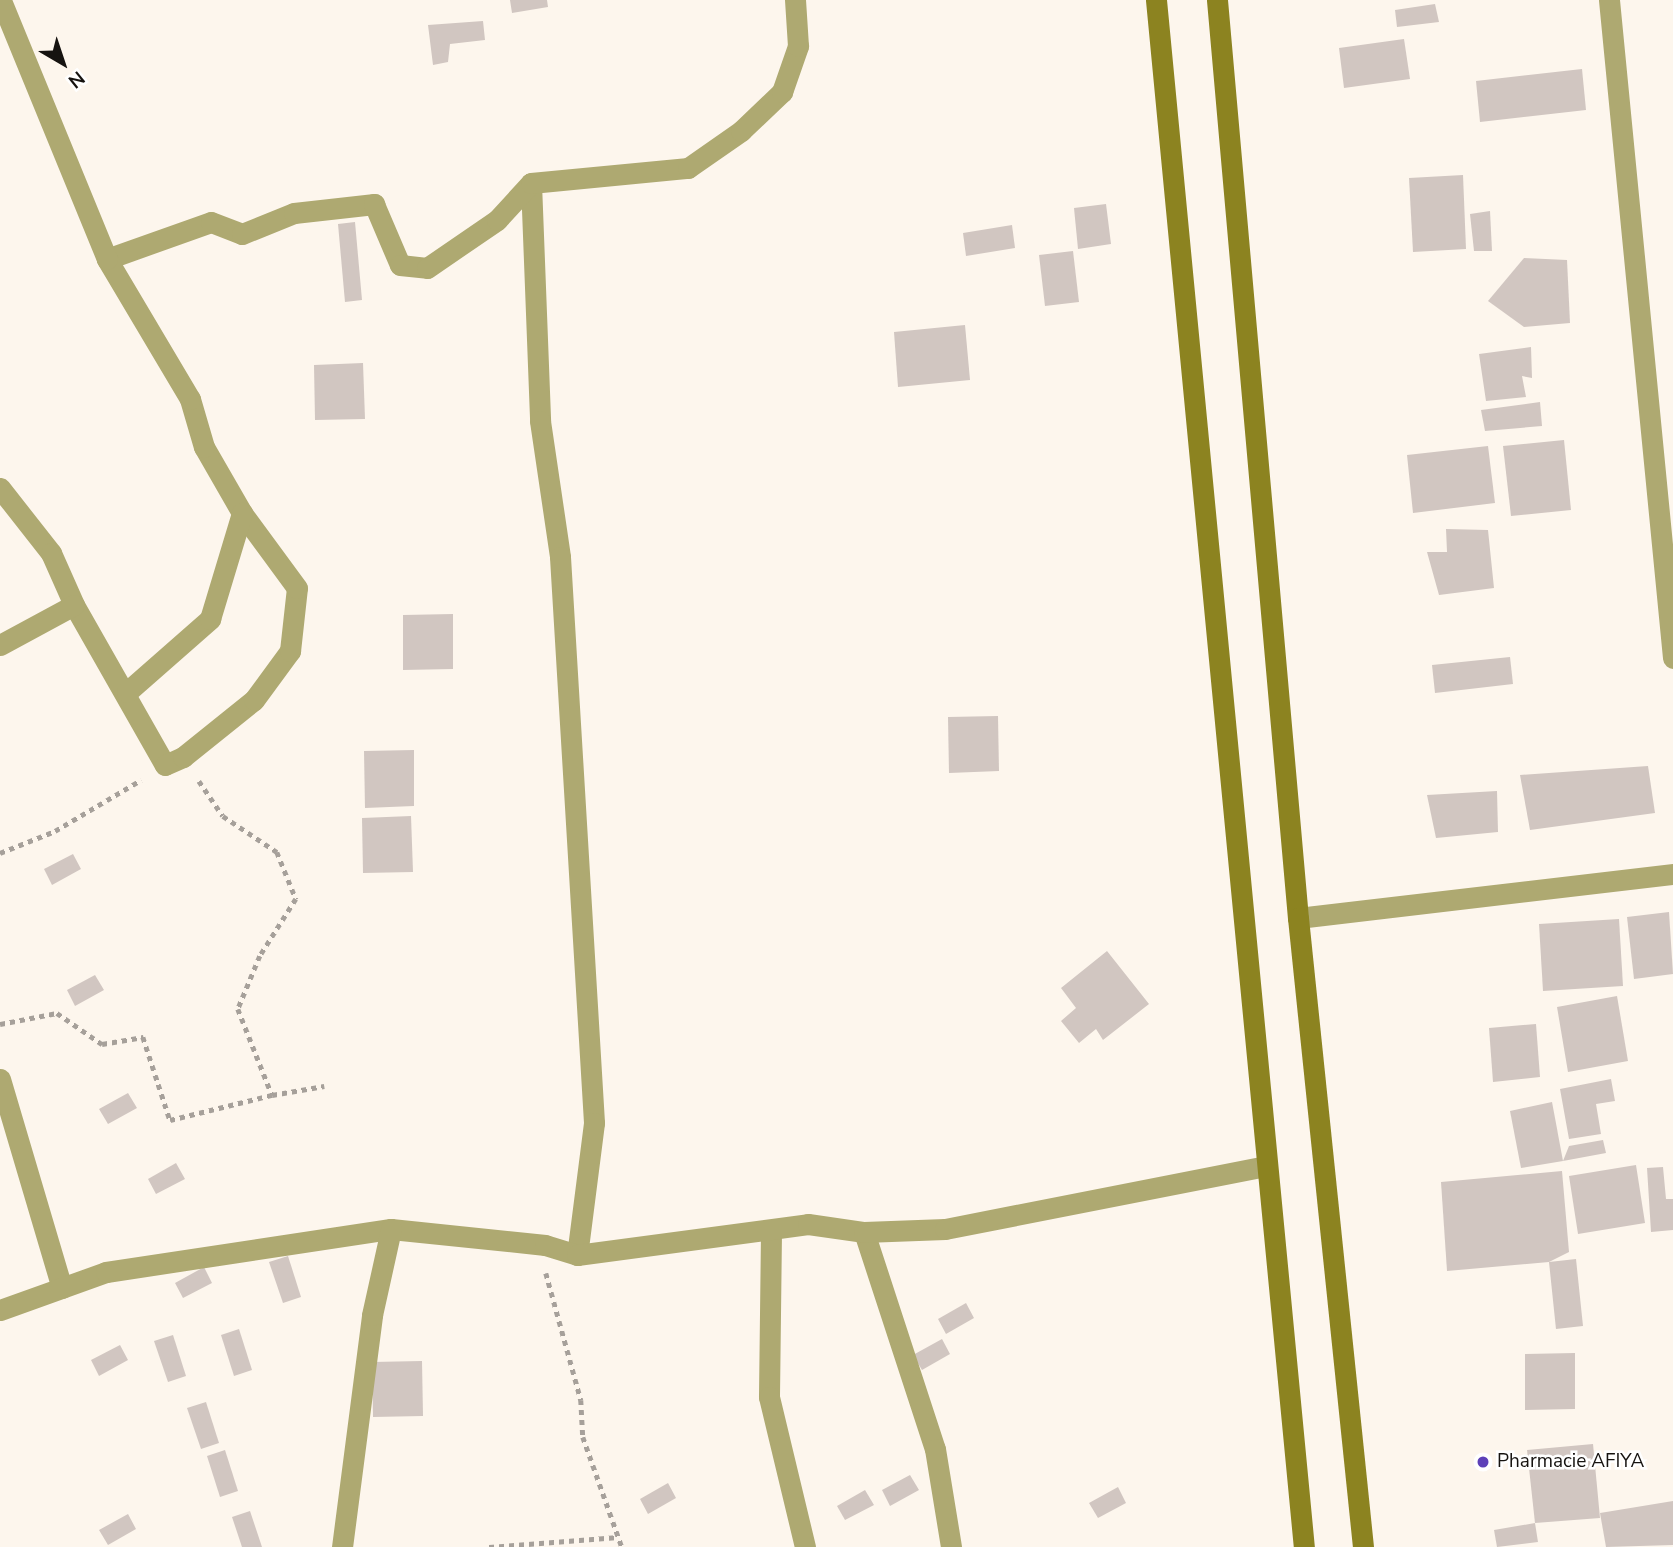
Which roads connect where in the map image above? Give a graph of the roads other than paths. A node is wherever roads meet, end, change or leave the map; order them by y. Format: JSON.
{"nodes":[{"id":1,"x":1,"y":0,"type":"edge"},
{"id":2,"x":795,"y":0,"type":"edge"},
{"id":3,"x":1156,"y":0,"type":"edge"},
{"id":4,"x":1217,"y":0,"type":"edge"},
{"id":5,"x":1609,"y":0,"type":"edge"},
{"id":6,"x":531,"y":183,"type":"junction"},
{"id":7,"x":107,"y":259,"type":"junction"},
{"id":8,"x":0,"y":488,"type":"edge"},
{"id":9,"x":242,"y":513,"type":"junction"},
{"id":10,"x":74,"y":605,"type":"junction"},
{"id":11,"x":0,"y":645,"type":"edge"},
{"id":12,"x":1673,"y":658,"type":"edge"},
{"id":13,"x":127,"y":692,"type":"junction"},
{"id":14,"x":1673,"y":874,"type":"edge"},
{"id":15,"x":1298,"y":918,"type":"junction"},
{"id":16,"x":0,"y":1079,"type":"edge"},
{"id":17,"x":1266,"y":1166,"type":"junction"},
{"id":18,"x":391,"y":1229,"type":"junction"},
{"id":19,"x":771,"y":1231,"type":"junction"},
{"id":20,"x":864,"y":1232,"type":"junction"},
{"id":21,"x":577,"y":1255,"type":"junction"},
{"id":22,"x":62,"y":1287,"type":"junction"},
{"id":23,"x":0,"y":1310,"type":"edge"},
{"id":24,"x":342,"y":1547,"type":"edge"},
{"id":25,"x":805,"y":1547,"type":"edge"},
{"id":26,"x":951,"y":1547,"type":"edge"},
{"id":27,"x":1304,"y":1547,"type":"edge"},
{"id":28,"x":1363,"y":1547,"type":"edge"}],
"edges":[{"from":1,"to":7,"type":"street"},
{"from":2,"to":6,"type":"street"},
{"from":3,"to":17,"type":"main road"},
{"from":4,"to":15,"type":"main road"},
{"from":5,"to":12,"type":"street"},
{"from":6,"to":7,"type":"street"},
{"from":6,"to":21,"type":"street"},
{"from":7,"to":9,"type":"street"},
{"from":8,"to":10,"type":"street"},
{"from":9,"to":13,"type":"street"},
{"from":9,"to":13,"type":"street"},
{"from":10,"to":11,"type":"street"},
{"from":10,"to":13,"type":"street"},
{"from":14,"to":15,"type":"street"},
{"from":15,"to":28,"type":"main road"},
{"from":16,"to":22,"type":"street"},
{"from":17,"to":20,"type":"street"},
{"from":17,"to":27,"type":"main road"},
{"from":18,"to":21,"type":"street"},
{"from":18,"to":22,"type":"street"},
{"from":18,"to":24,"type":"street"},
{"from":19,"to":20,"type":"street"},
{"from":19,"to":21,"type":"street"},
{"from":19,"to":25,"type":"street"},
{"from":20,"to":26,"type":"street"},
{"from":22,"to":23,"type":"street"}]}
